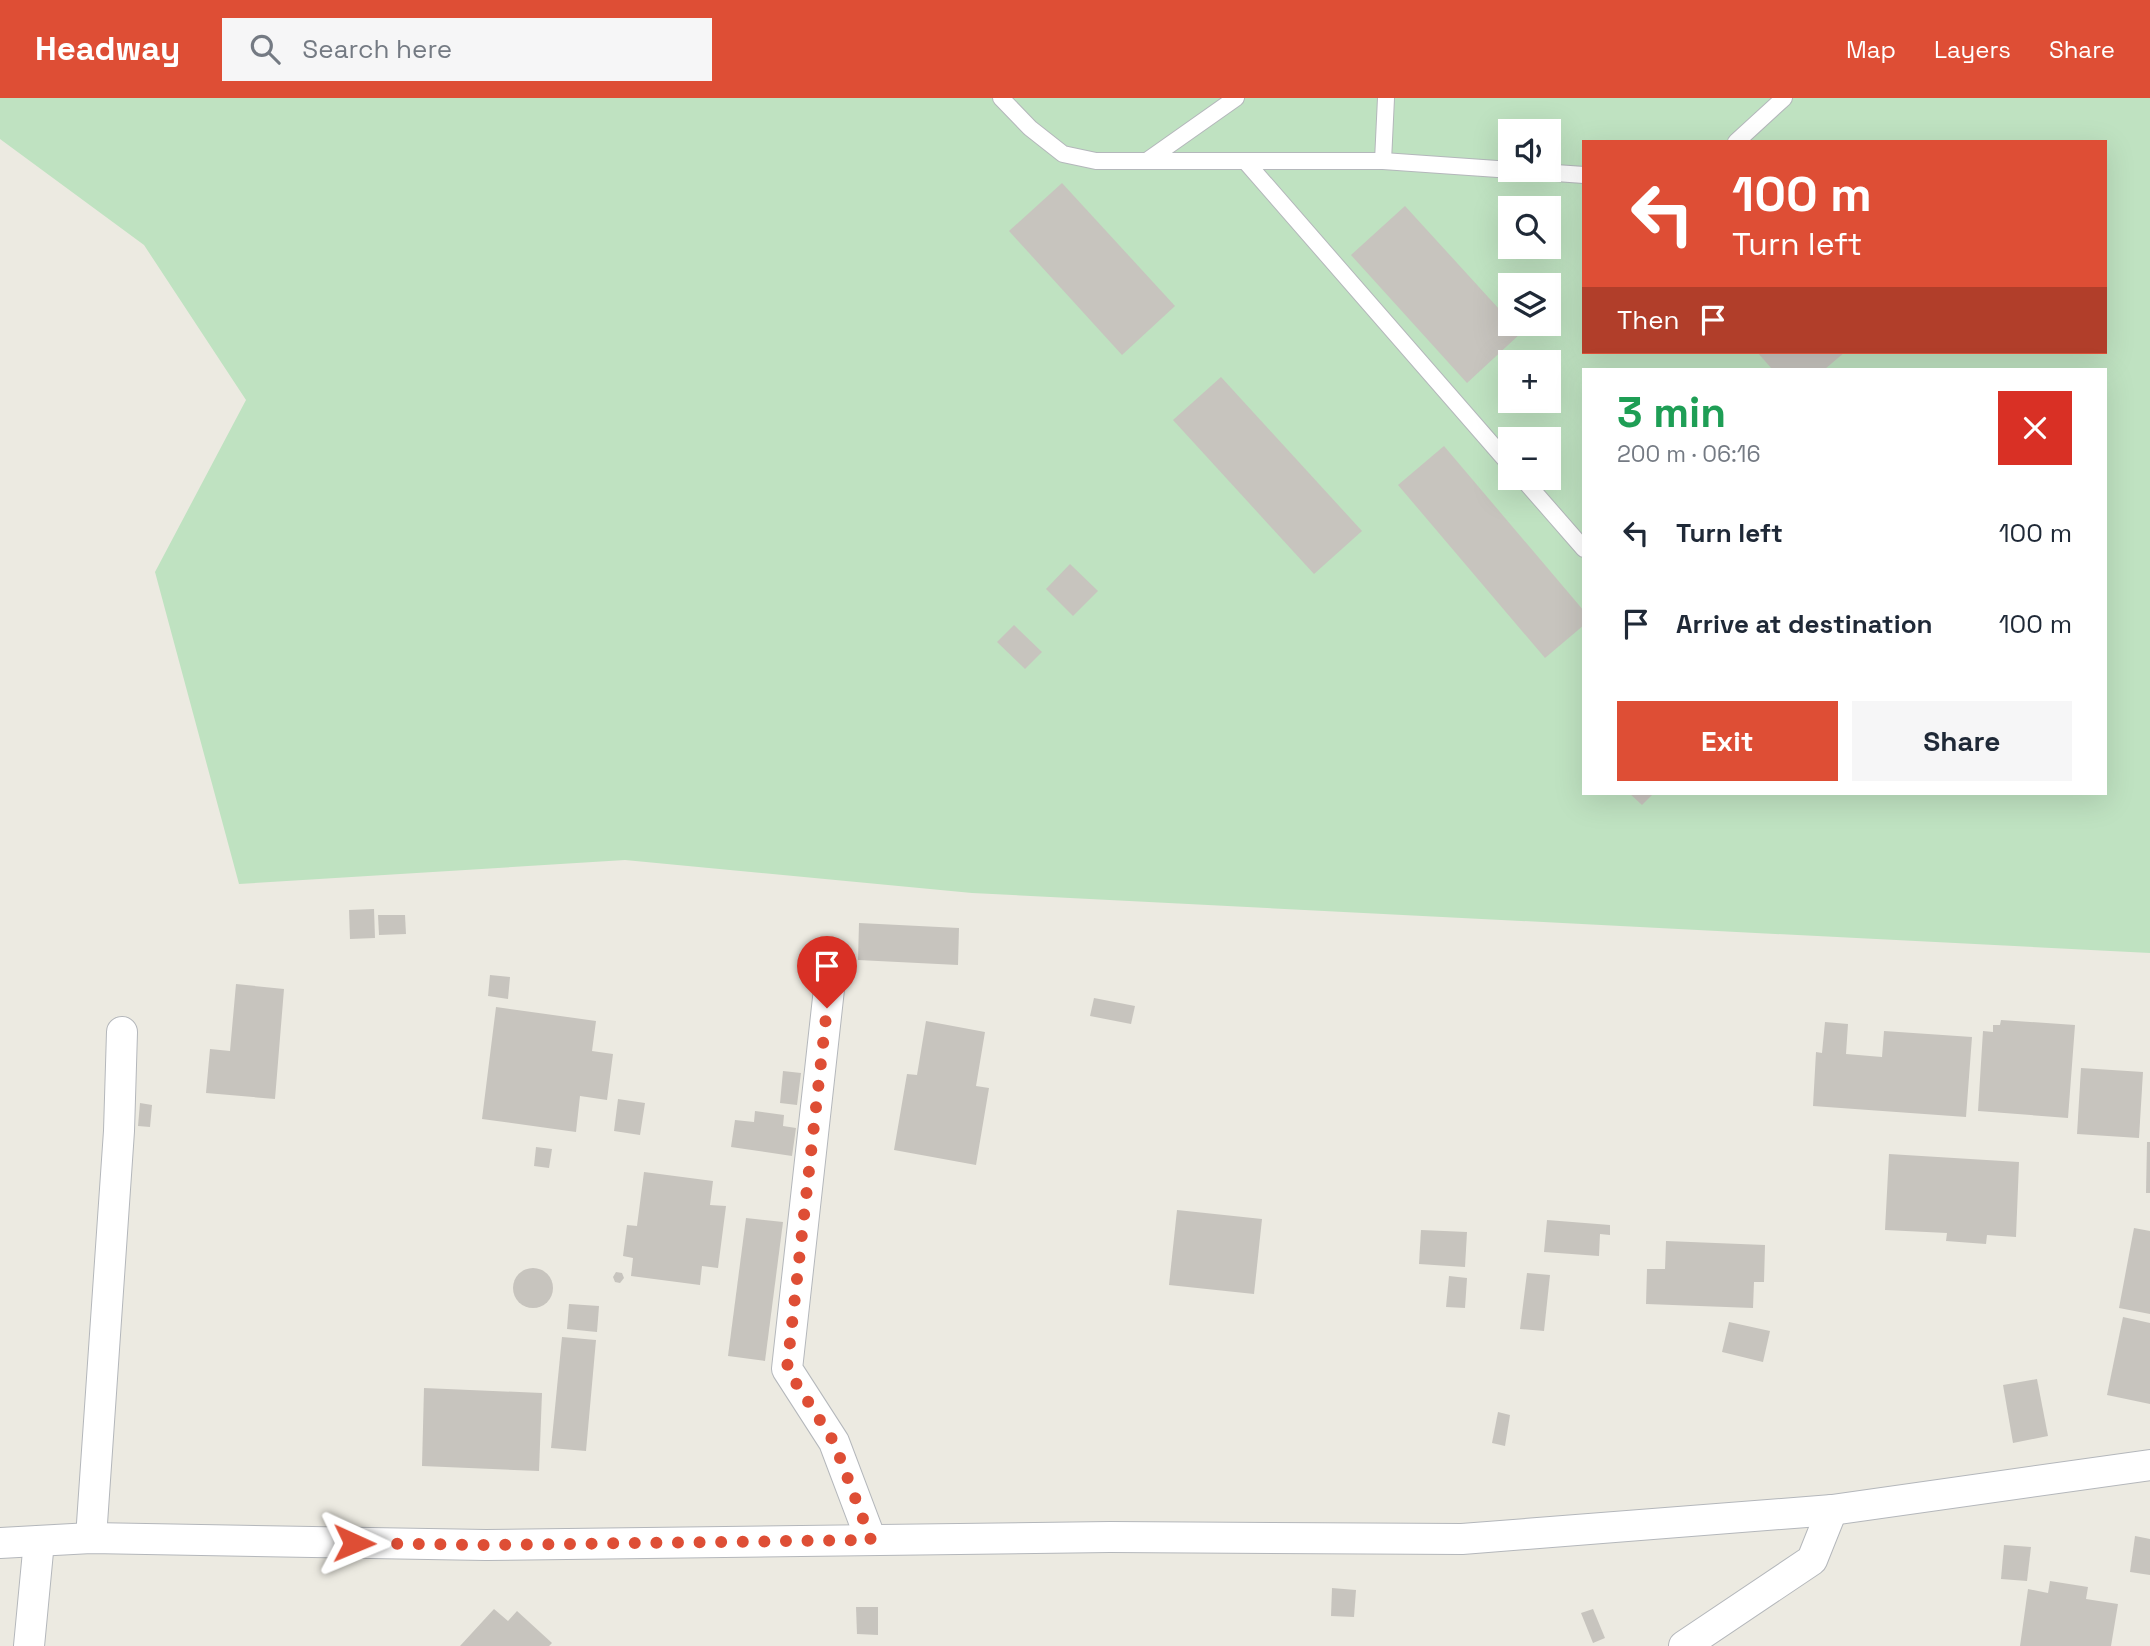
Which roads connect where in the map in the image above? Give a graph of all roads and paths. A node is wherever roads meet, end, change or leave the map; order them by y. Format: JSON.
{"nodes":[{"id":1,"x":1001,"y":98,"type":"edge"},
{"id":2,"x":1236,"y":98,"type":"edge"},
{"id":3,"x":1386,"y":98,"type":"edge"},
{"id":4,"x":1784,"y":98,"type":"edge"},
{"id":5,"x":1738,"y":140,"type":"edge"},
{"id":6,"x":1149,"y":160,"type":"junction"},
{"id":7,"x":1383,"y":161,"type":"junction"},
{"id":8,"x":1246,"y":162,"type":"junction"},
{"id":9,"x":1582,"y":175,"type":"edge"},
{"id":10,"x":1498,"y":451,"type":"edge"},
{"id":11,"x":1532,"y":490,"type":"edge"},
{"id":12,"x":1582,"y":547,"type":"edge"},
{"id":13,"x":830,"y":980,"type":"dead end"},
{"id":14,"x":122,"y":1032,"type":"dead end"},
{"id":15,"x":2150,"y":1465,"type":"edge"},
{"id":16,"x":1832,"y":1510,"type":"junction"},
{"id":17,"x":91,"y":1538,"type":"junction"},
{"id":18,"x":871,"y":1540,"type":"junction"},
{"id":19,"x":39,"y":1541,"type":"junction"},
{"id":20,"x":0,"y":1543,"type":"edge"},
{"id":21,"x":29,"y":1646,"type":"edge"},
{"id":22,"x":1684,"y":1646,"type":"edge"}],
"edges":[{"from":1,"to":6,"type":"lane"},
{"from":2,"to":6,"type":"lane"},
{"from":3,"to":7,"type":"lane"},
{"from":4,"to":5,"type":"lane"},
{"from":6,"to":8,"type":"lane"},
{"from":7,"to":8,"type":"lane"},
{"from":7,"to":9,"type":"lane"},
{"from":8,"to":10,"type":"lane"},
{"from":11,"to":12,"type":"lane"},
{"from":13,"to":18,"type":"street"},
{"from":14,"to":17,"type":"street"},
{"from":15,"to":16,"type":"street"},
{"from":16,"to":18,"type":"street"},
{"from":16,"to":22,"type":"street"},
{"from":17,"to":18,"type":"street"},
{"from":17,"to":19,"type":"street"},
{"from":19,"to":20,"type":"street"},
{"from":19,"to":21,"type":"street"}]}
